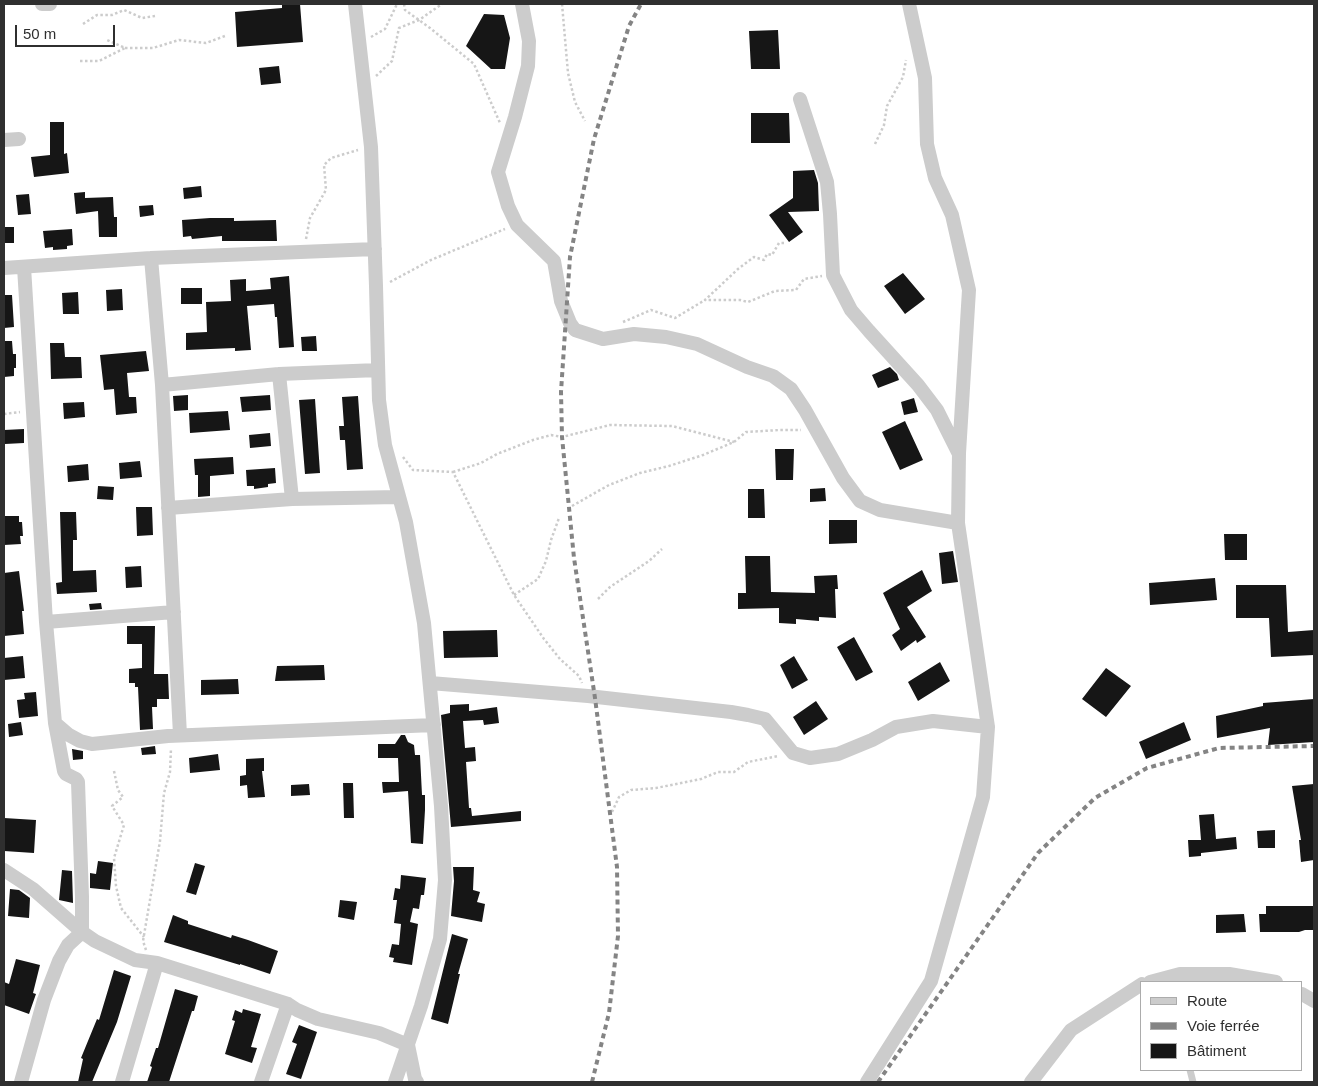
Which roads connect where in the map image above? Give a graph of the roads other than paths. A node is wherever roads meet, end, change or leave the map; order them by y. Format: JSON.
{"nodes":[{"id":1,"x":42,"y":4,"type":"edge"},
{"id":2,"x":50,"y":4,"type":"edge"},
{"id":3,"x":355,"y":4,"type":"edge"},
{"id":4,"x":522,"y":4,"type":"edge"},
{"id":5,"x":909,"y":4,"type":"edge"},
{"id":6,"x":800,"y":99,"type":"dead end"},
{"id":7,"x":19,"y":139,"type":"dead end"},
{"id":8,"x":4,"y":140,"type":"edge"},
{"id":9,"x":375,"y":249,"type":"junction"},
{"id":10,"x":151,"y":258,"type":"junction"},
{"id":11,"x":24,"y":267,"type":"junction"},
{"id":12,"x":4,"y":268,"type":"edge"},
{"id":13,"x":378,"y":370,"type":"junction"},
{"id":14,"x":279,"y":374,"type":"junction"},
{"id":15,"x":162,"y":384,"type":"junction"},
{"id":16,"x":959,"y":453,"type":"junction"},
{"id":17,"x":398,"y":497,"type":"junction"},
{"id":18,"x":292,"y":499,"type":"junction"},
{"id":19,"x":168,"y":508,"type":"junction"},
{"id":20,"x":958,"y":523,"type":"junction"},
{"id":21,"x":174,"y":612,"type":"junction"},
{"id":22,"x":46,"y":622,"type":"junction"},
{"id":23,"x":430,"y":683,"type":"junction"},
{"id":24,"x":55,"y":723,"type":"junction"},
{"id":25,"x":434,"y":725,"type":"junction"},
{"id":26,"x":988,"y":727,"type":"junction"},
{"id":27,"x":180,"y":735,"type":"junction"},
{"id":28,"x":4,"y":870,"type":"edge"},
{"id":29,"x":82,"y":932,"type":"junction"},
{"id":30,"x":154,"y":962,"type":"junction"},
{"id":31,"x":1227,"y":978,"type":"edge"},
{"id":32,"x":1154,"y":981,"type":"edge"},
{"id":33,"x":1264,"y":981,"type":"edge"},
{"id":34,"x":1140,"y":985,"type":"edge"},
{"id":35,"x":1303,"y":995,"type":"edge"},
{"id":36,"x":1314,"y":1001,"type":"edge"},
{"id":37,"x":288,"y":1004,"type":"junction"},
{"id":38,"x":408,"y":1045,"type":"junction"},
{"id":39,"x":21,"y":1082,"type":"edge"},
{"id":40,"x":122,"y":1082,"type":"edge"},
{"id":41,"x":261,"y":1082,"type":"edge"},
{"id":42,"x":395,"y":1082,"type":"edge"},
{"id":43,"x":417,"y":1082,"type":"edge"},
{"id":44,"x":867,"y":1082,"type":"edge"},
{"id":45,"x":1031,"y":1082,"type":"edge"}],
"edges":[{"from":1,"to":2,"type":"street"},
{"from":3,"to":9,"type":"street"},
{"from":4,"to":20,"type":"street"},
{"from":5,"to":16,"type":"street"},
{"from":6,"to":16,"type":"street"},
{"from":7,"to":8,"type":"street"},
{"from":9,"to":10,"type":"street"},
{"from":9,"to":13,"type":"street"},
{"from":10,"to":11,"type":"street"},
{"from":10,"to":15,"type":"street"},
{"from":11,"to":12,"type":"street"},
{"from":11,"to":22,"type":"street"},
{"from":13,"to":14,"type":"street"},
{"from":13,"to":17,"type":"street"},
{"from":14,"to":15,"type":"street"},
{"from":14,"to":18,"type":"street"},
{"from":15,"to":19,"type":"street"},
{"from":16,"to":20,"type":"street"},
{"from":17,"to":18,"type":"street"},
{"from":17,"to":23,"type":"street"},
{"from":18,"to":19,"type":"street"},
{"from":19,"to":21,"type":"street"},
{"from":20,"to":26,"type":"street"},
{"from":21,"to":22,"type":"street"},
{"from":21,"to":27,"type":"street"},
{"from":22,"to":24,"type":"street"},
{"from":23,"to":25,"type":"street"},
{"from":23,"to":26,"type":"street"},
{"from":24,"to":27,"type":"street"},
{"from":24,"to":29,"type":"street"},
{"from":25,"to":27,"type":"street"},
{"from":25,"to":38,"type":"street"},
{"from":26,"to":44,"type":"street"},
{"from":28,"to":29,"type":"street"},
{"from":29,"to":30,"type":"street"},
{"from":29,"to":39,"type":"street"},
{"from":30,"to":37,"type":"street"},
{"from":30,"to":40,"type":"street"},
{"from":31,"to":32,"type":"street"},
{"from":31,"to":33,"type":"street"},
{"from":34,"to":45,"type":"street"},
{"from":35,"to":36,"type":"street"},
{"from":37,"to":38,"type":"street"},
{"from":37,"to":41,"type":"street"},
{"from":38,"to":42,"type":"street"},
{"from":38,"to":43,"type":"street"}]}
